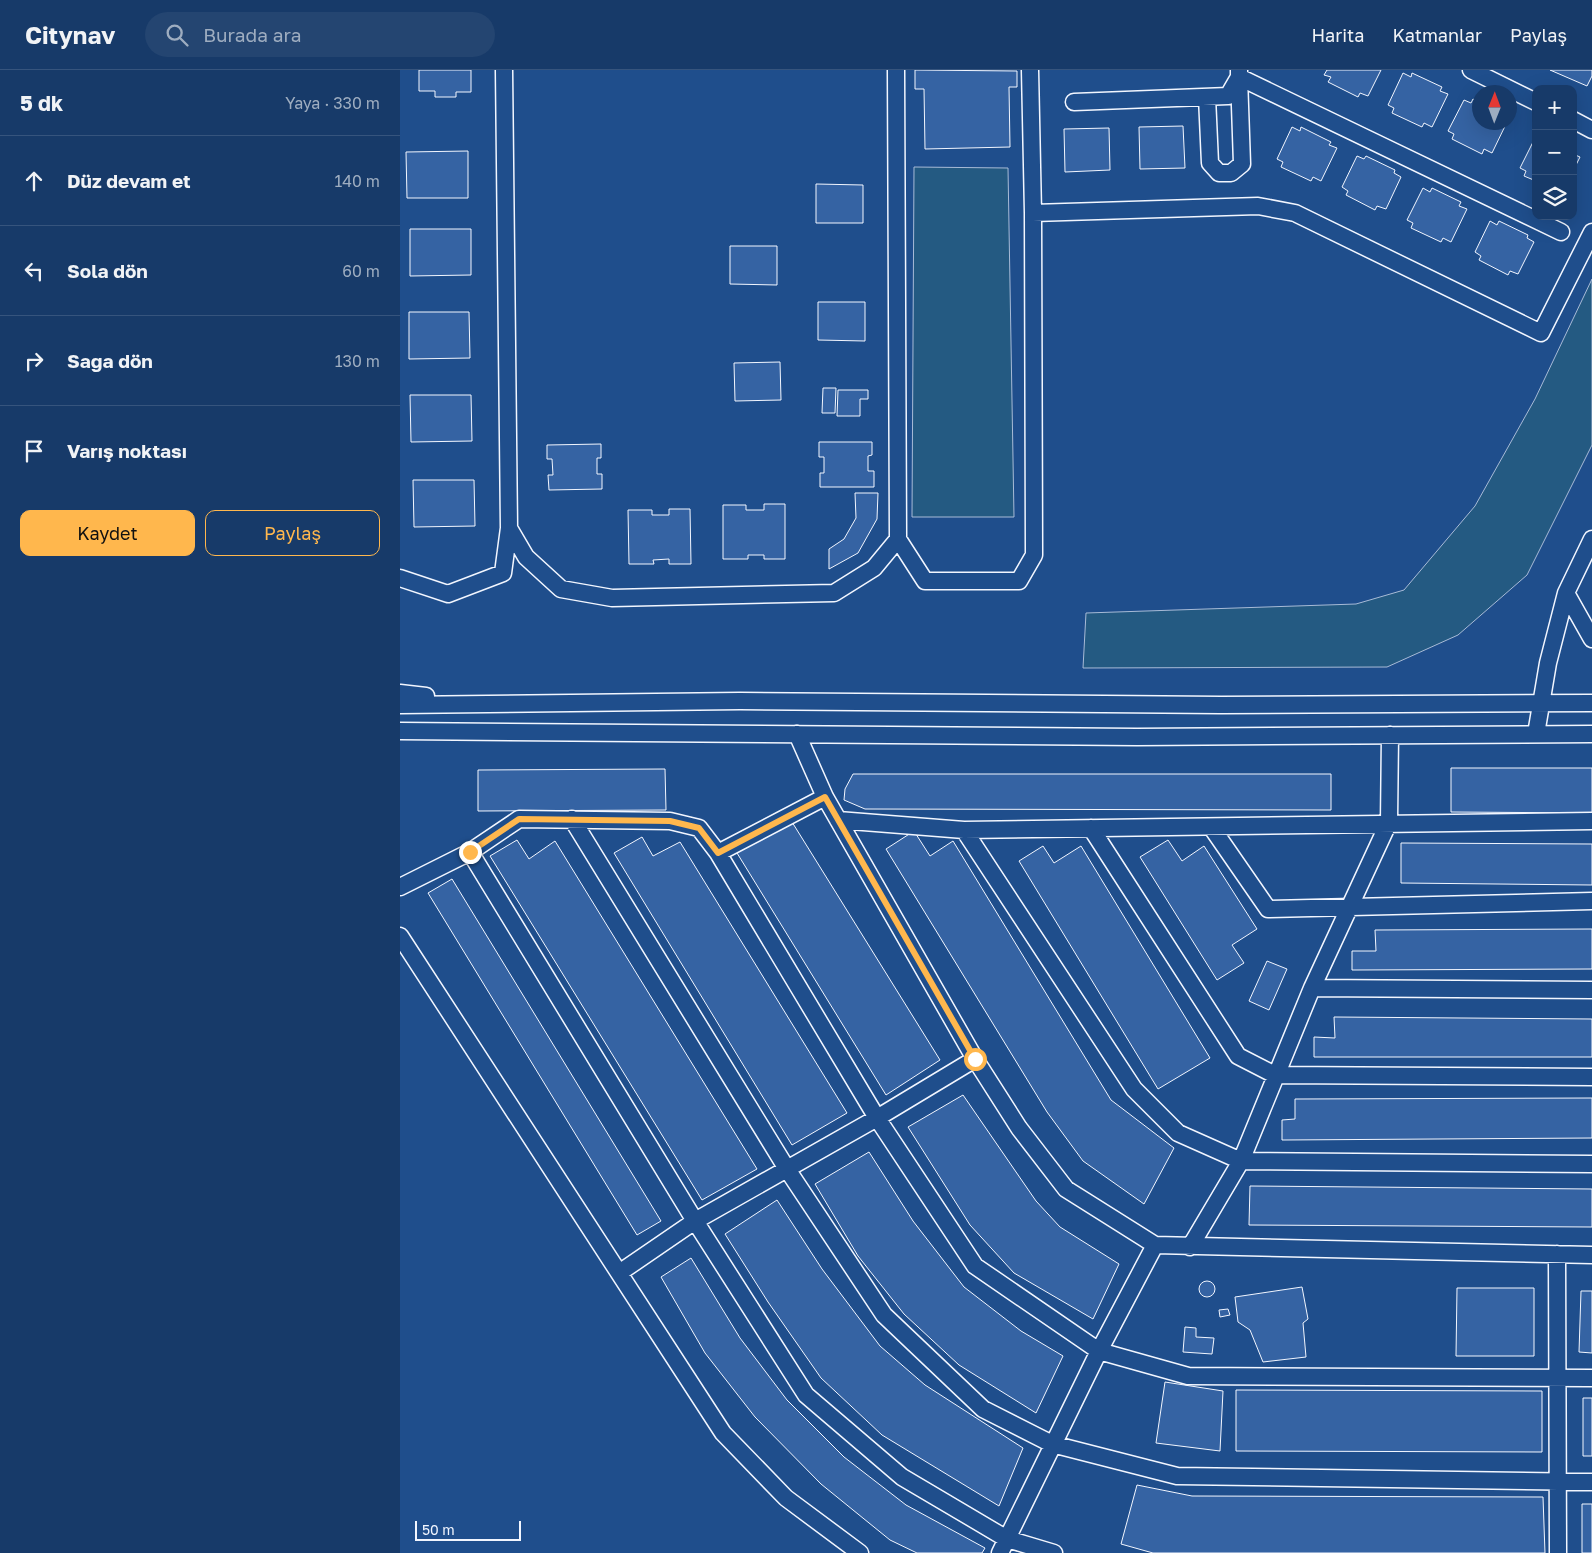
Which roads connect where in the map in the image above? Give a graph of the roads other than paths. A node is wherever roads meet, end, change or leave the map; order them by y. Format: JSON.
{"nodes":[{"id":1,"x":504,"y":70,"type":"edge"},
{"id":2,"x":896,"y":70,"type":"edge"},
{"id":3,"x":1030,"y":70,"type":"edge"},
{"id":4,"x":1471,"y":70,"type":"edge"},
{"id":5,"x":1239,"y":74,"type":"edge"},
{"id":6,"x":1207,"y":97,"type":"junction"},
{"id":7,"x":1532,"y":100,"type":"edge"},
{"id":8,"x":1074,"y":102,"type":"dead end"},
{"id":9,"x":1577,"y":122,"type":"edge"},
{"id":10,"x":1592,"y":130,"type":"edge"},
{"id":11,"x":1033,"y":213,"type":"junction"},
{"id":12,"x":1561,"y":232,"type":"dead end"},
{"id":13,"x":1592,"y":232,"type":"edge"},
{"id":14,"x":509,"y":528,"type":"junction"},
{"id":15,"x":898,"y":539,"type":"junction"},
{"id":16,"x":1592,"y":539,"type":"edge"},
{"id":17,"x":400,"y":578,"type":"edge"},
{"id":18,"x":1566,"y":593,"type":"junction"},
{"id":19,"x":1592,"y":640,"type":"edge"},
{"id":20,"x":400,"y":693,"type":"edge"},
{"id":21,"x":1592,"y":703,"type":"edge"},
{"id":22,"x":400,"y":704,"type":"edge"},
{"id":23,"x":482,"y":704,"type":"junction"},
{"id":24,"x":1541,"y":704,"type":"junction"},
{"id":25,"x":400,"y":731,"type":"edge"},
{"id":26,"x":797,"y":734,"type":"junction"},
{"id":27,"x":1536,"y":734,"type":"junction"},
{"id":28,"x":1592,"y":734,"type":"edge"},
{"id":29,"x":1390,"y":735,"type":"junction"},
{"id":30,"x":825,"y":797,"type":"junction"},
{"id":31,"x":572,"y":819,"type":"junction"},
{"id":32,"x":838,"y":820,"type":"junction"},
{"id":33,"x":1389,"y":822,"type":"junction"},
{"id":34,"x":1592,"y":822,"type":"edge"},
{"id":35,"x":1091,"y":828,"type":"junction"},
{"id":36,"x":1212,"y":828,"type":"junction"},
{"id":37,"x":964,"y":830,"type":"junction"},
{"id":38,"x":470,"y":852,"type":"junction"},
{"id":39,"x":718,"y":853,"type":"junction"},
{"id":40,"x":400,"y":887,"type":"edge"},
{"id":41,"x":1592,"y":901,"type":"edge"},
{"id":42,"x":1350,"y":908,"type":"junction"},
{"id":43,"x":400,"y":936,"type":"edge"},
{"id":44,"x":1312,"y":988,"type":"junction"},
{"id":45,"x":1592,"y":990,"type":"edge"},
{"id":46,"x":975,"y":1059,"type":"junction"},
{"id":47,"x":1275,"y":1076,"type":"junction"},
{"id":48,"x":1592,"y":1077,"type":"edge"},
{"id":49,"x":877,"y":1118,"type":"junction"},
{"id":50,"x":1241,"y":1161,"type":"junction"},
{"id":51,"x":1592,"y":1164,"type":"edge"},
{"id":52,"x":787,"y":1169,"type":"junction"},
{"id":53,"x":695,"y":1221,"type":"junction"},
{"id":54,"x":1155,"y":1245,"type":"junction"},
{"id":55,"x":1190,"y":1247,"type":"junction"},
{"id":56,"x":1556,"y":1254,"type":"junction"},
{"id":57,"x":1592,"y":1254,"type":"edge"},
{"id":58,"x":619,"y":1273,"type":"junction"},
{"id":59,"x":1098,"y":1351,"type":"junction"},
{"id":60,"x":1558,"y":1378,"type":"junction"},
{"id":61,"x":1592,"y":1378,"type":"edge"},
{"id":62,"x":1052,"y":1444,"type":"junction"},
{"id":63,"x":1556,"y":1482,"type":"junction"},
{"id":64,"x":1592,"y":1482,"type":"edge"},
{"id":65,"x":1004,"y":1546,"type":"edge"},
{"id":66,"x":860,"y":1553,"type":"edge"},
{"id":67,"x":1054,"y":1553,"type":"edge"},
{"id":68,"x":1558,"y":1553,"type":"edge"}],
"edges":[{"from":1,"to":14,"type":"street"},
{"from":2,"to":15,"type":"street"},
{"from":3,"to":11,"type":"street"},
{"from":4,"to":7,"type":"street"},
{"from":5,"to":6,"type":"street"},
{"from":5,"to":6,"type":"street"},
{"from":5,"to":12,"type":"street"},
{"from":6,"to":8,"type":"street"},
{"from":9,"to":10,"type":"street"},
{"from":11,"to":13,"type":"street"},
{"from":11,"to":15,"type":"street"},
{"from":14,"to":15,"type":"street"},
{"from":14,"to":17,"type":"street"},
{"from":16,"to":18,"type":"street"},
{"from":18,"to":19,"type":"street"},
{"from":18,"to":24,"type":"street"},
{"from":20,"to":23,"type":"street"},
{"from":21,"to":24,"type":"street"},
{"from":22,"to":23,"type":"street"},
{"from":23,"to":24,"type":"street"},
{"from":24,"to":27,"type":"street"},
{"from":25,"to":26,"type":"street"},
{"from":26,"to":29,"type":"street"},
{"from":26,"to":30,"type":"street"},
{"from":27,"to":28,"type":"street"},
{"from":27,"to":29,"type":"street"},
{"from":29,"to":33,"type":"street"},
{"from":30,"to":32,"type":"street"},
{"from":30,"to":39,"type":"street"},
{"from":31,"to":38,"type":"street"},
{"from":31,"to":39,"type":"street"},
{"from":31,"to":52,"type":"street"},
{"from":32,"to":37,"type":"street"},
{"from":32,"to":46,"type":"street"},
{"from":33,"to":34,"type":"street"},
{"from":33,"to":36,"type":"street"},
{"from":33,"to":42,"type":"street"},
{"from":35,"to":36,"type":"street"},
{"from":35,"to":37,"type":"street"},
{"from":35,"to":47,"type":"street"},
{"from":36,"to":42,"type":"street"},
{"from":37,"to":50,"type":"street"},
{"from":38,"to":40,"type":"street"},
{"from":38,"to":53,"type":"street"},
{"from":39,"to":49,"type":"street"},
{"from":41,"to":42,"type":"street"},
{"from":42,"to":44,"type":"street"},
{"from":43,"to":58,"type":"street"},
{"from":44,"to":45,"type":"street"},
{"from":44,"to":47,"type":"street"},
{"from":46,"to":49,"type":"street"},
{"from":46,"to":54,"type":"street"},
{"from":47,"to":48,"type":"street"},
{"from":47,"to":50,"type":"street"},
{"from":49,"to":52,"type":"street"},
{"from":49,"to":59,"type":"street"},
{"from":50,"to":51,"type":"street"},
{"from":50,"to":55,"type":"street"},
{"from":52,"to":53,"type":"street"},
{"from":52,"to":62,"type":"street"},
{"from":53,"to":58,"type":"street"},
{"from":53,"to":65,"type":"street"},
{"from":54,"to":55,"type":"street"},
{"from":54,"to":59,"type":"street"},
{"from":55,"to":56,"type":"street"},
{"from":56,"to":57,"type":"street"},
{"from":56,"to":60,"type":"street"},
{"from":58,"to":66,"type":"street"},
{"from":59,"to":60,"type":"street"},
{"from":59,"to":62,"type":"street"},
{"from":60,"to":61,"type":"street"},
{"from":60,"to":63,"type":"street"},
{"from":62,"to":63,"type":"street"},
{"from":62,"to":65,"type":"street"},
{"from":63,"to":64,"type":"street"},
{"from":63,"to":68,"type":"street"},
{"from":65,"to":67,"type":"street"}]}
